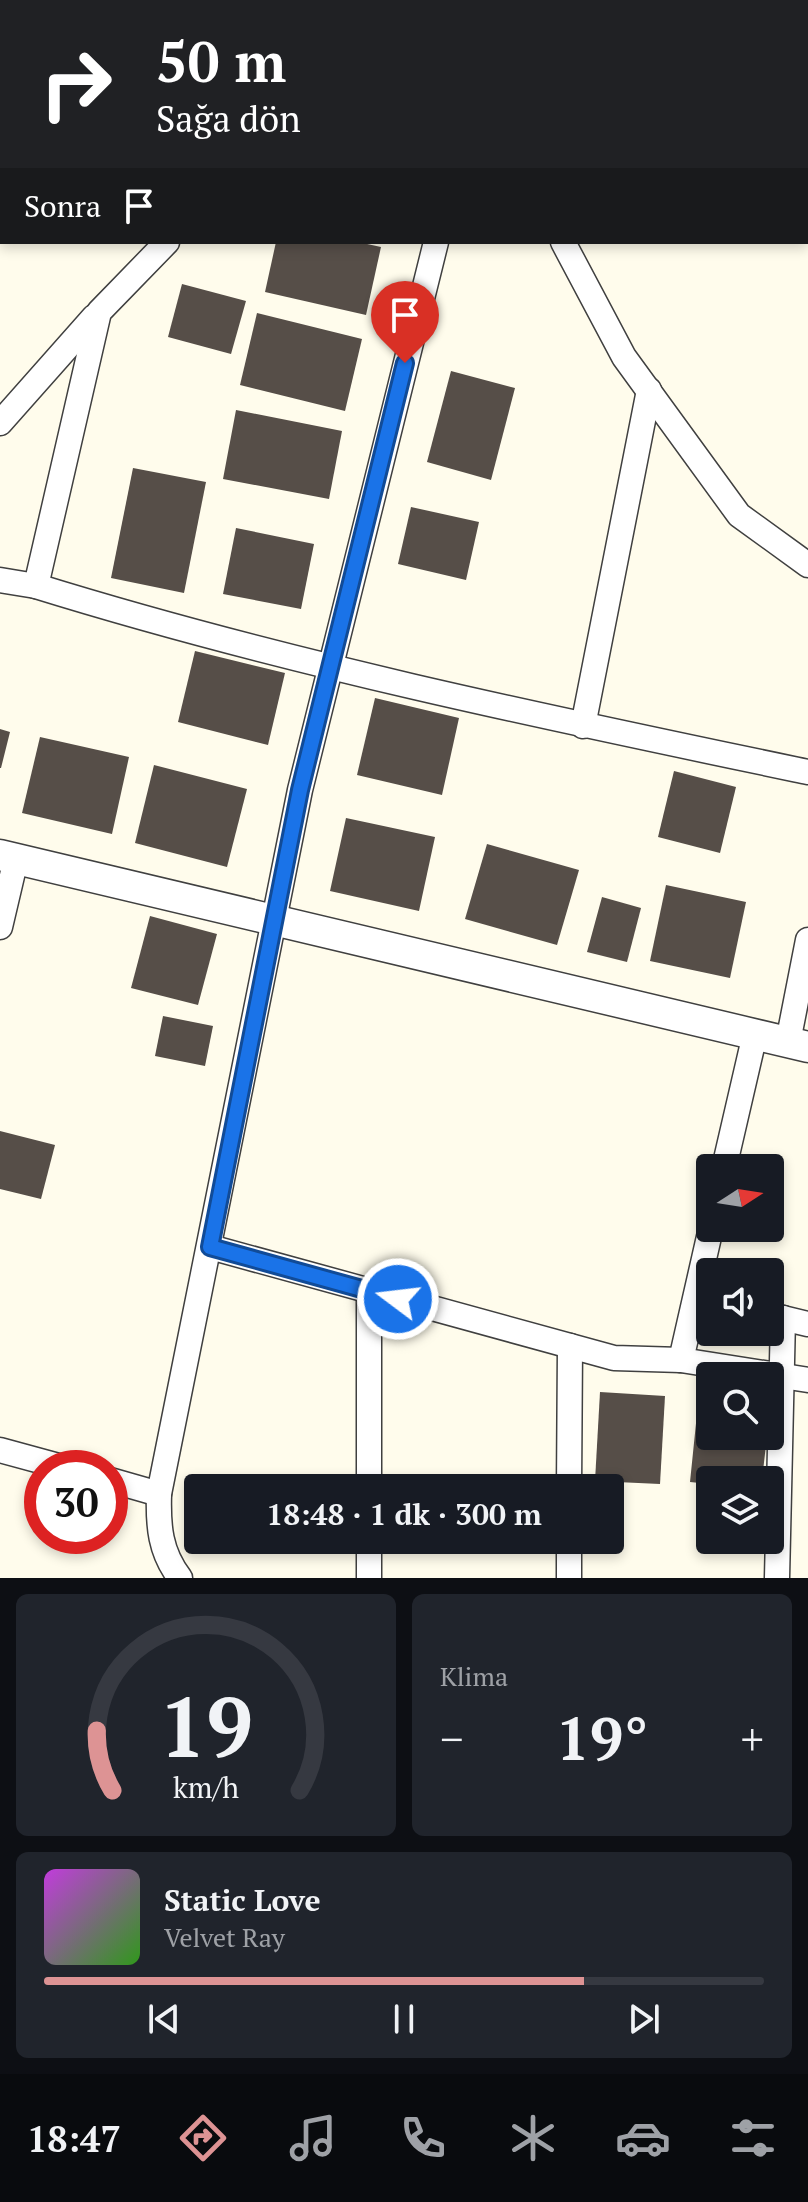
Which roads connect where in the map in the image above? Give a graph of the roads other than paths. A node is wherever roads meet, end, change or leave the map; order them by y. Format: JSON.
{"nodes":[{"id":1,"x":165,"y":244,"type":"edge"},
{"id":2,"x":435,"y":244,"type":"edge"},
{"id":3,"x":564,"y":244,"type":"edge"},
{"id":4,"x":99,"y":312,"type":"junction"},
{"id":5,"x":649,"y":390,"type":"junction"},
{"id":6,"x":0,"y":423,"type":"edge"},
{"id":7,"x":808,"y":565,"type":"edge"},
{"id":8,"x":0,"y":580,"type":"edge"},
{"id":9,"x":36,"y":586,"type":"junction"},
{"id":10,"x":328,"y":665,"type":"junction"},
{"id":11,"x":583,"y":726,"type":"junction"},
{"id":12,"x":808,"y":772,"type":"edge"},
{"id":13,"x":8,"y":857,"type":"edge"},
{"id":14,"x":276,"y":921,"type":"junction"},
{"id":15,"x":0,"y":927,"type":"edge"},
{"id":16,"x":808,"y":940,"type":"edge"},
{"id":17,"x":755,"y":1034,"type":"junction"},
{"id":18,"x":798,"y":1045,"type":"edge"},
{"id":19,"x":727,"y":1154,"type":"edge"},
{"id":20,"x":210,"y":1247,"type":"junction"},
{"id":21,"x":369,"y":1291,"type":"junction"},
{"id":22,"x":696,"y":1318,"type":"edge"},
{"id":23,"x":784,"y":1319,"type":"edge"},
{"id":24,"x":808,"y":1324,"type":"edge"},
{"id":25,"x":570,"y":1346,"type":"junction"},
{"id":26,"x":681,"y":1360,"type":"junction"},
{"id":27,"x":696,"y":1363,"type":"edge"},
{"id":28,"x":784,"y":1378,"type":"edge"},
{"id":29,"x":808,"y":1380,"type":"edge"},
{"id":30,"x":0,"y":1450,"type":"edge"},
{"id":31,"x":778,"y":1450,"type":"edge"},
{"id":32,"x":24,"y":1457,"type":"edge"},
{"id":33,"x":369,"y":1474,"type":"edge"},
{"id":34,"x":569,"y":1474,"type":"edge"},
{"id":35,"x":128,"y":1485,"type":"edge"},
{"id":36,"x":159,"y":1494,"type":"junction"},
{"id":37,"x":369,"y":1554,"type":"edge"},
{"id":38,"x":569,"y":1554,"type":"edge"},
{"id":39,"x":180,"y":1578,"type":"edge"},
{"id":40,"x":369,"y":1578,"type":"edge"},
{"id":41,"x":569,"y":1578,"type":"edge"},
{"id":42,"x":777,"y":1578,"type":"edge"}],
"edges":[{"from":1,"to":4,"type":"street"},
{"from":2,"to":10,"type":"street"},
{"from":3,"to":5,"type":"street"},
{"from":4,"to":6,"type":"street"},
{"from":4,"to":9,"type":"street"},
{"from":5,"to":7,"type":"street"},
{"from":5,"to":11,"type":"street"},
{"from":8,"to":9,"type":"street"},
{"from":9,"to":10,"type":"street"},
{"from":10,"to":11,"type":"street"},
{"from":10,"to":14,"type":"street"},
{"from":11,"to":12,"type":"street"},
{"from":13,"to":14,"type":"street"},
{"from":13,"to":15,"type":"street"},
{"from":14,"to":17,"type":"street"},
{"from":14,"to":20,"type":"street"},
{"from":16,"to":18,"type":"street"},
{"from":17,"to":18,"type":"street"},
{"from":17,"to":19,"type":"street"},
{"from":20,"to":21,"type":"street"},
{"from":20,"to":36,"type":"street"},
{"from":21,"to":25,"type":"street"},
{"from":21,"to":33,"type":"street"},
{"from":22,"to":26,"type":"street"},
{"from":23,"to":24,"type":"street"},
{"from":25,"to":26,"type":"street"},
{"from":25,"to":34,"type":"street"},
{"from":26,"to":27,"type":"street"},
{"from":28,"to":29,"type":"street"},
{"from":30,"to":32,"type":"street"},
{"from":31,"to":42,"type":"street"},
{"from":35,"to":36,"type":"street"},
{"from":36,"to":39,"type":"street"},
{"from":37,"to":40,"type":"street"},
{"from":38,"to":41,"type":"street"}]}
